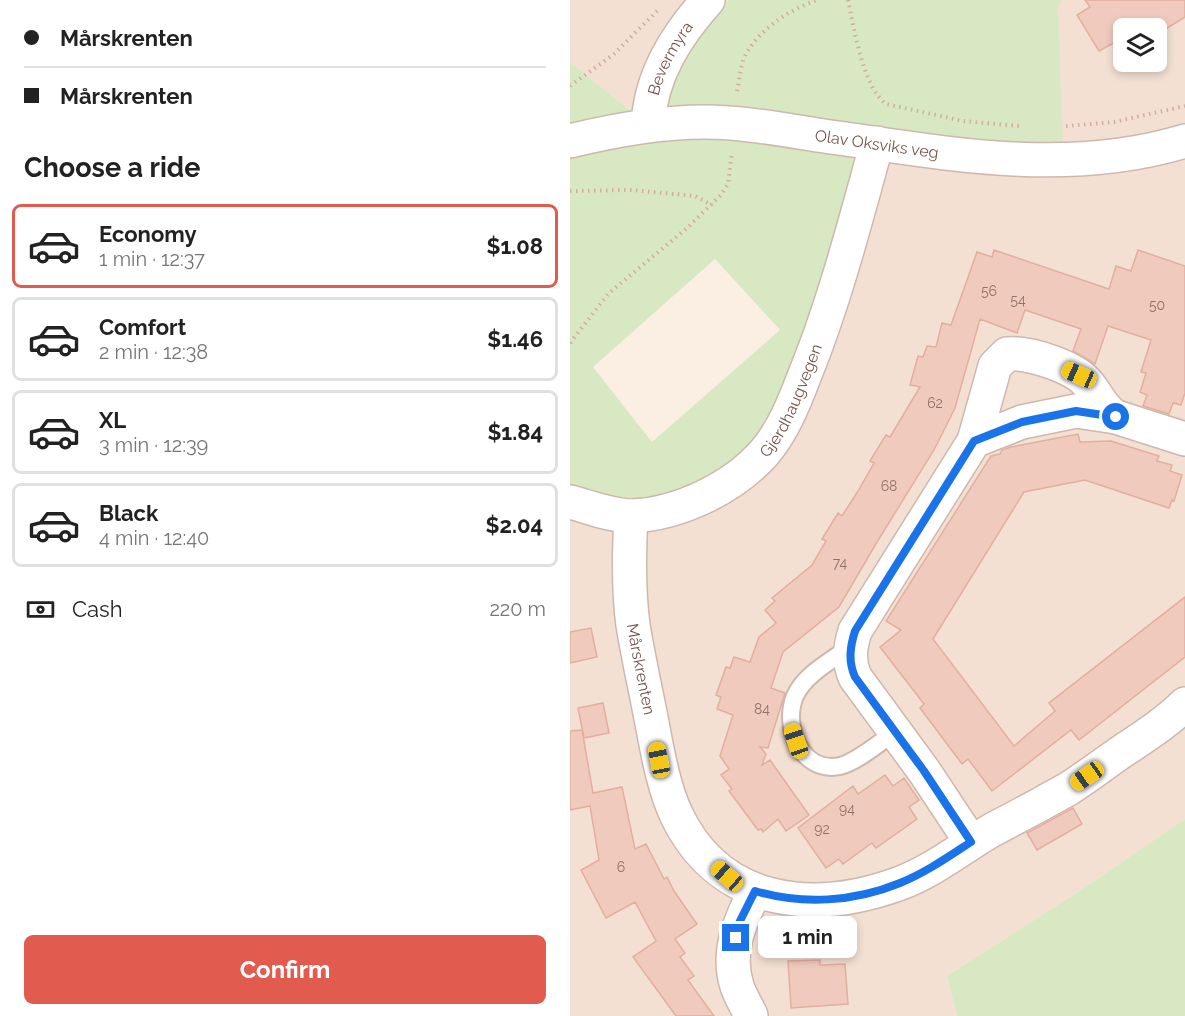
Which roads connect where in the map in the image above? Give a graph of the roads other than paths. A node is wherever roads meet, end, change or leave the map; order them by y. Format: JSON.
{"nodes":[{"id":1,"x":708,"y":0,"type":"edge"},
{"id":2,"x":648,"y":124,"type":"junction"},
{"id":3,"x":570,"y":141,"type":"edge"},
{"id":4,"x":1185,"y":141,"type":"edge"},
{"id":5,"x":877,"y":143,"type":"junction"},
{"id":6,"x":1116,"y":417,"type":"junction"},
{"id":7,"x":1185,"y":439,"type":"edge"},
{"id":8,"x":974,"y":441,"type":"junction"},
{"id":9,"x":570,"y":502,"type":"edge"},
{"id":10,"x":631,"y":516,"type":"junction"},
{"id":11,"x":849,"y":647,"type":"junction"},
{"id":12,"x":1185,"y":704,"type":"edge"},
{"id":13,"x":895,"y":732,"type":"junction"},
{"id":14,"x":971,"y":842,"type":"junction"},
{"id":15,"x":755,"y":891,"type":"junction"},
{"id":16,"x":751,"y":1016,"type":"edge"}],
"edges":[{"from":1,"to":2,"type":"street","name":"Bevermyra"},
{"from":2,"to":3,"type":"street","name":"Olav Oksviks veg"},
{"from":2,"to":5,"type":"street","name":"Olav Oksviks veg"},
{"from":4,"to":5,"type":"street","name":"Olav Oksviks veg"},
{"from":5,"to":10,"type":"street","name":"Gjerdhaugvegen"},
{"from":6,"to":7,"type":"street"},
{"from":6,"to":8,"type":"street"},
{"from":6,"to":8,"type":"street"},
{"from":8,"to":11,"type":"street"},
{"from":9,"to":10,"type":"street","name":"Gjerdhaugvegen"},
{"from":10,"to":15,"type":"street","name":"Mårskrenten"},
{"from":11,"to":13,"type":"street"},
{"from":11,"to":13,"type":"lane"},
{"from":12,"to":14,"type":"street","name":"Mårskrenten"},
{"from":13,"to":14,"type":"street"},
{"from":14,"to":15,"type":"street","name":"Mårskrenten"},
{"from":15,"to":16,"type":"street"}]}
